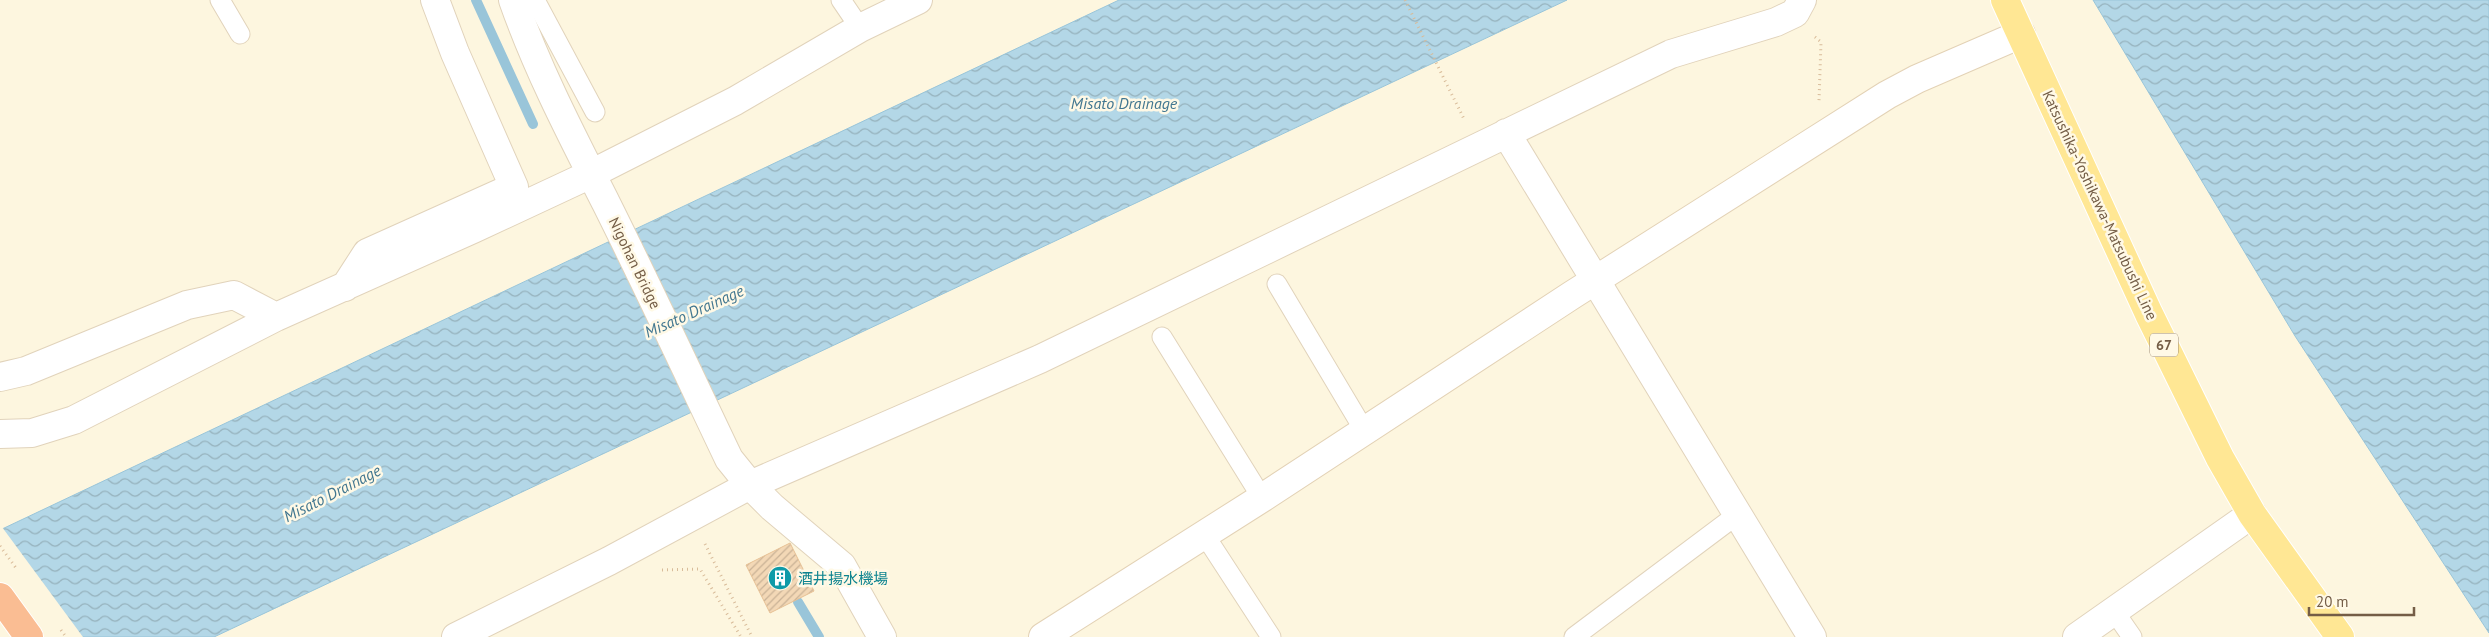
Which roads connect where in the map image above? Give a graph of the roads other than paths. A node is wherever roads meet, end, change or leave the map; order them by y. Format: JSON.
{"nodes":[{"id":1,"x":220,"y":0,"type":"edge"},
{"id":2,"x":435,"y":0,"type":"edge"},
{"id":3,"x":513,"y":0,"type":"edge"},
{"id":4,"x":535,"y":0,"type":"edge"},
{"id":5,"x":841,"y":0,"type":"edge"},
{"id":6,"x":918,"y":0,"type":"edge"},
{"id":7,"x":1802,"y":0,"type":"edge"},
{"id":8,"x":2006,"y":0,"type":"edge"},
{"id":9,"x":860,"y":28,"type":"junction"},
{"id":10,"x":240,"y":34,"type":"dead end"},
{"id":11,"x":2021,"y":34,"type":"junction"},
{"id":12,"x":595,"y":112,"type":"dead end"},
{"id":13,"x":1506,"y":133,"type":"junction"},
{"id":14,"x":591,"y":174,"type":"junction"},
{"id":15,"x":1595,"y":281,"type":"junction"},
{"id":16,"x":1277,"y":284,"type":"dead end"},
{"id":17,"x":344,"y":287,"type":"junction"},
{"id":18,"x":276,"y":317,"type":"junction"},
{"id":19,"x":1162,"y":337,"type":"dead end"},
{"id":20,"x":0,"y":376,"type":"edge"},
{"id":21,"x":1364,"y":430,"type":"junction"},
{"id":22,"x":0,"y":434,"type":"edge"},
{"id":23,"x":750,"y":484,"type":"junction"},
{"id":24,"x":1262,"y":498,"type":"junction"},
{"id":25,"x":1738,"y":514,"type":"junction"},
{"id":26,"x":2252,"y":514,"type":"junction"},
{"id":27,"x":1204,"y":534,"type":"junction"},
{"id":28,"x":0,"y":597,"type":"edge"},
{"id":29,"x":2114,"y":611,"type":"junction"},
{"id":30,"x":29,"y":637,"type":"edge"},
{"id":31,"x":456,"y":637,"type":"edge"},
{"id":32,"x":882,"y":637,"type":"edge"},
{"id":33,"x":1043,"y":637,"type":"edge"},
{"id":34,"x":1271,"y":637,"type":"edge"},
{"id":35,"x":1574,"y":637,"type":"edge"},
{"id":36,"x":1812,"y":637,"type":"edge"},
{"id":37,"x":2077,"y":637,"type":"edge"},
{"id":38,"x":2132,"y":637,"type":"edge"},
{"id":39,"x":2340,"y":637,"type":"edge"}],
"edges":[{"from":1,"to":10,"type":"lane"},
{"from":2,"to":17,"type":"street"},
{"from":3,"to":14,"type":"street","name":"Nigohan Bridge"},
{"from":4,"to":12,"type":"lane"},
{"from":5,"to":9,"type":"lane"},
{"from":6,"to":9,"type":"street"},
{"from":7,"to":13,"type":"street"},
{"from":8,"to":11,"type":"main road","name":"Katsushika-Yoshikawa-Matsubushi Line","number":"67"},
{"from":9,"to":14,"type":"street"},
{"from":11,"to":15,"type":"street"},
{"from":11,"to":26,"type":"main road","name":"Katsushika-Yoshikawa-Matsubushi Line","number":"67"},
{"from":13,"to":15,"type":"street"},
{"from":13,"to":23,"type":"street"},
{"from":14,"to":17,"type":"street"},
{"from":14,"to":23,"type":"street","name":"Nigohan Bridge"},
{"from":15,"to":21,"type":"street"},
{"from":15,"to":25,"type":"street"},
{"from":16,"to":21,"type":"lane"},
{"from":17,"to":18,"type":"street"},
{"from":18,"to":20,"type":"street"},
{"from":18,"to":22,"type":"street"},
{"from":19,"to":24,"type":"lane"},
{"from":21,"to":24,"type":"street"},
{"from":23,"to":31,"type":"street"},
{"from":23,"to":32,"type":"street","name":"Nigohan Bridge"},
{"from":24,"to":27,"type":"street"},
{"from":25,"to":35,"type":"lane"},
{"from":25,"to":36,"type":"street"},
{"from":26,"to":29,"type":"street"},
{"from":26,"to":39,"type":"main road","name":"Katsushika-Yoshikawa-Matsubushi Line","number":"67"},
{"from":27,"to":33,"type":"street"},
{"from":27,"to":34,"type":"lane"},
{"from":28,"to":30,"type":"highway"},
{"from":29,"to":37,"type":"street"},
{"from":29,"to":38,"type":"lane"}]}
